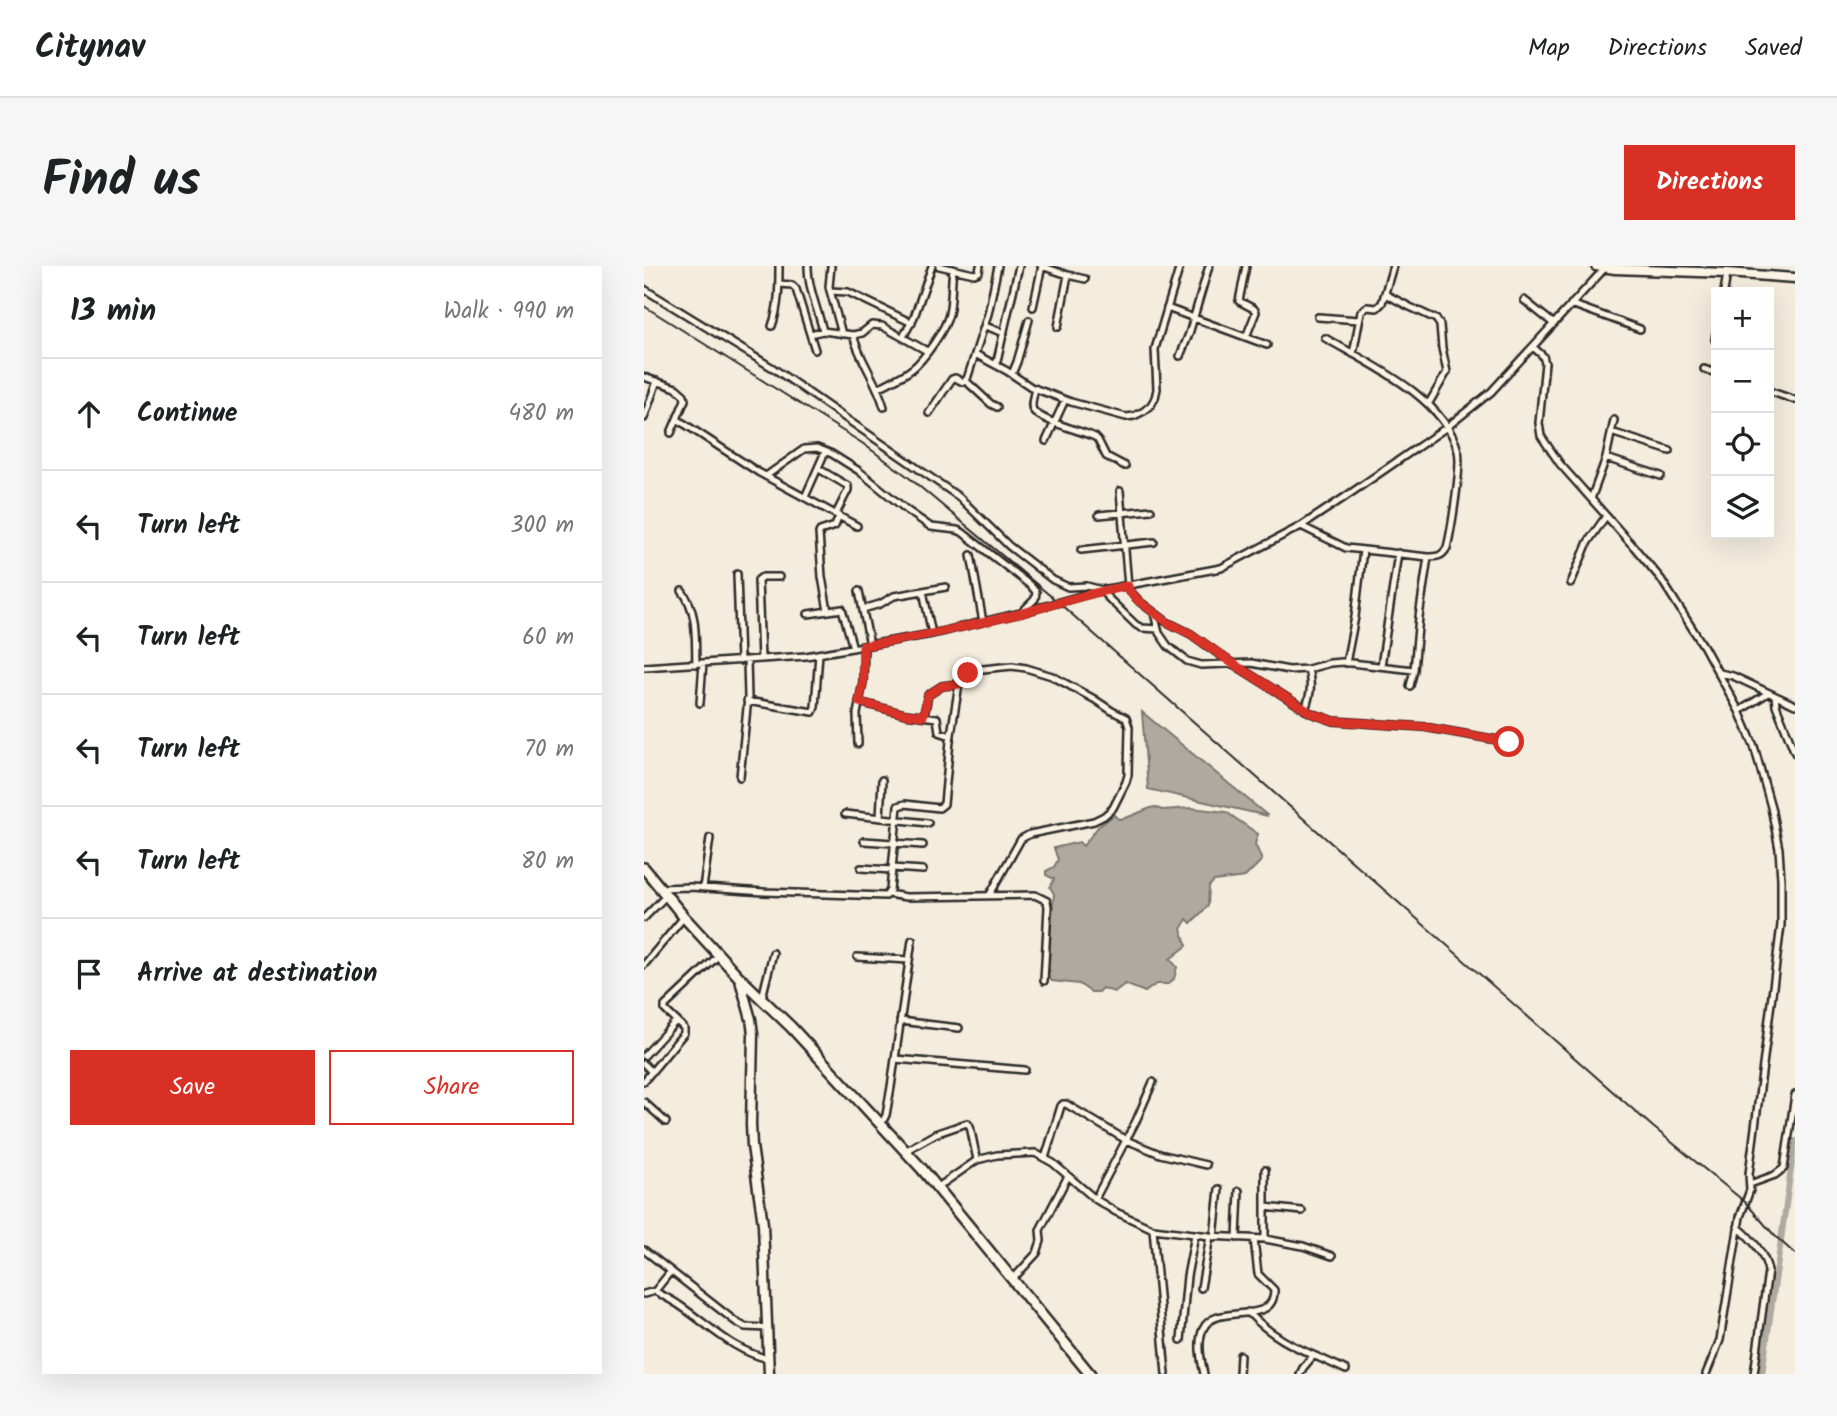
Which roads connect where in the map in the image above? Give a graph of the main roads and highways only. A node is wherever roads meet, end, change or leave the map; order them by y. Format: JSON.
{"nodes":[{"id":1,"x":1603,"y":267,"type":"edge"},
{"id":2,"x":1705,"y":269,"type":"edge"},
{"id":3,"x":1795,"y":278,"type":"edge"},
{"id":4,"x":645,"y":873,"type":"edge"},
{"id":5,"x":739,"y":977,"type":"junction"},
{"id":6,"x":769,"y":1374,"type":"edge"},
{"id":7,"x":1090,"y":1374,"type":"edge"}],
"edges":[{"from":1,"to":2,"type":"main road"},
{"from":2,"to":3,"type":"main road"},
{"from":4,"to":5,"type":"highway"},
{"from":5,"to":6,"type":"main road"},
{"from":5,"to":7,"type":"highway"}]}
